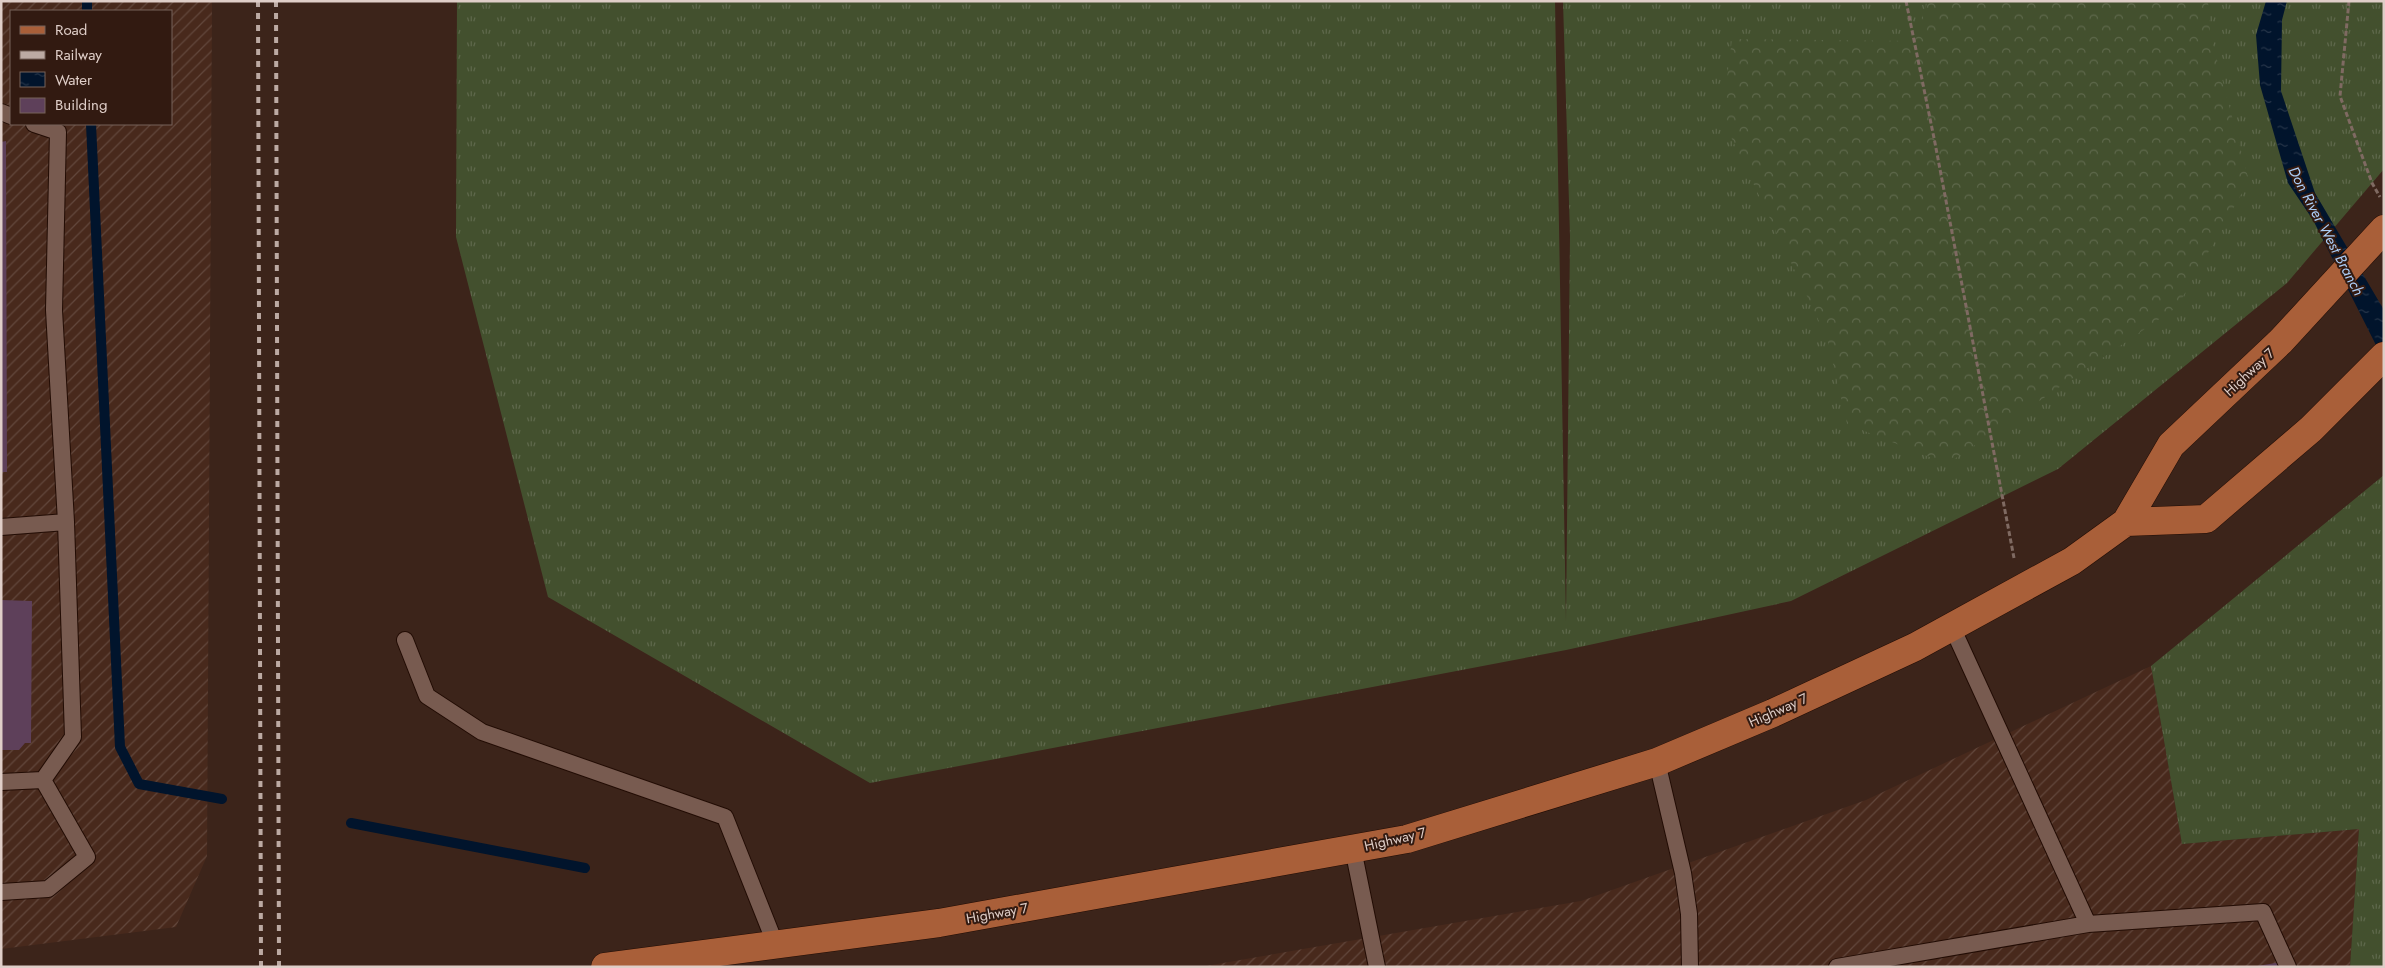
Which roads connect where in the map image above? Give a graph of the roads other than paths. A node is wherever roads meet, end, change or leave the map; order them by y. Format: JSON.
{"nodes":[{"id":1,"x":37,"y":125,"type":"edge"},
{"id":2,"x":2384,"y":229,"type":"edge"},
{"id":3,"x":2384,"y":356,"type":"edge"},
{"id":4,"x":66,"y":522,"type":"junction"},
{"id":5,"x":2126,"y":522,"type":"junction"},
{"id":6,"x":1,"y":527,"type":"edge"},
{"id":7,"x":1952,"y":627,"type":"junction"},
{"id":8,"x":405,"y":640,"type":"dead end"},
{"id":9,"x":1657,"y":762,"type":"junction"},
{"id":10,"x":43,"y":780,"type":"junction"},
{"id":11,"x":1,"y":782,"type":"edge"},
{"id":12,"x":1354,"y":849,"type":"junction"},
{"id":13,"x":1,"y":892,"type":"edge"},
{"id":14,"x":2088,"y":924,"type":"junction"},
{"id":15,"x":775,"y":943,"type":"junction"},
{"id":16,"x":605,"y":967,"type":"edge"},
{"id":17,"x":1376,"y":967,"type":"edge"},
{"id":18,"x":1690,"y":967,"type":"edge"},
{"id":19,"x":1838,"y":967,"type":"edge"},
{"id":20,"x":2288,"y":967,"type":"edge"}],
"edges":[{"from":1,"to":4,"type":"lane"},
{"from":2,"to":5,"type":"main road","name":"Highway 7"},
{"from":3,"to":5,"type":"main road"},
{"from":4,"to":6,"type":"lane"},
{"from":4,"to":10,"type":"lane"},
{"from":5,"to":7,"type":"main road","name":"Highway 7"},
{"from":7,"to":9,"type":"main road","name":"Highway 7"},
{"from":7,"to":14,"type":"lane"},
{"from":8,"to":15,"type":"lane"},
{"from":9,"to":12,"type":"main road","name":"Highway 7"},
{"from":9,"to":18,"type":"lane"},
{"from":10,"to":11,"type":"lane"},
{"from":10,"to":13,"type":"lane"},
{"from":12,"to":15,"type":"main road","name":"Highway 7"},
{"from":12,"to":17,"type":"lane"},
{"from":14,"to":19,"type":"lane"},
{"from":14,"to":20,"type":"lane"},
{"from":15,"to":16,"type":"main road","name":"Highway 7"}]}
